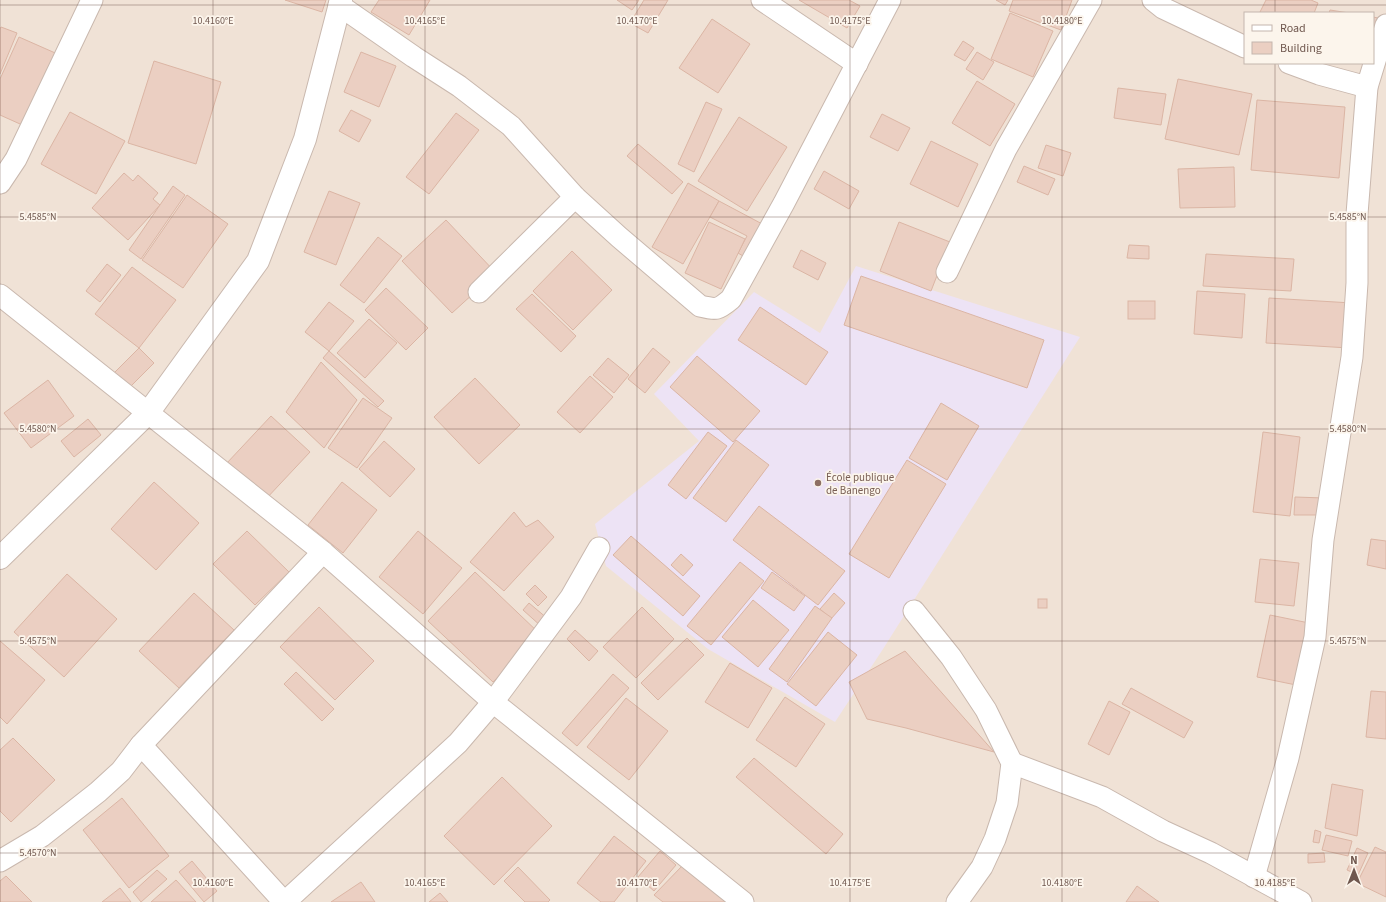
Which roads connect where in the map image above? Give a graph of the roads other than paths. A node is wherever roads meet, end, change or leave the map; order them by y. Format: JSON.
{"nodes":[{"id":1,"x":92,"y":0,"type":"edge"},
{"id":2,"x":762,"y":0,"type":"edge"},
{"id":3,"x":890,"y":0,"type":"edge"},
{"id":4,"x":1091,"y":0,"type":"edge"},
{"id":5,"x":1152,"y":0,"type":"edge"},
{"id":6,"x":340,"y":3,"type":"edge"},
{"id":7,"x":1386,"y":25,"type":"edge"},
{"id":8,"x":1244,"y":48,"type":"edge"},
{"id":9,"x":857,"y":64,"type":"junction"},
{"id":10,"x":1292,"y":64,"type":"edge"},
{"id":11,"x":1367,"y":87,"type":"junction"},
{"id":12,"x":0,"y":183,"type":"edge"},
{"id":13,"x":575,"y":198,"type":"junction"},
{"id":14,"x":947,"y":272,"type":"dead end"},
{"id":15,"x":479,"y":292,"type":"dead end"},
{"id":16,"x":0,"y":295,"type":"edge"},
{"id":17,"x":148,"y":413,"type":"junction"},
{"id":18,"x":599,"y":548,"type":"dead end"},
{"id":19,"x":323,"y":552,"type":"junction"},
{"id":20,"x":0,"y":558,"type":"edge"},
{"id":21,"x":914,"y":611,"type":"dead end"},
{"id":22,"x":493,"y":702,"type":"junction"},
{"id":23,"x":141,"y":745,"type":"junction"},
{"id":24,"x":1012,"y":763,"type":"junction"},
{"id":25,"x":0,"y":861,"type":"edge"},
{"id":26,"x":1254,"y":877,"type":"junction"},
{"id":27,"x":284,"y":902,"type":"edge"},
{"id":28,"x":743,"y":902,"type":"edge"},
{"id":29,"x":957,"y":902,"type":"edge"},
{"id":30,"x":1301,"y":902,"type":"edge"}],
"edges":[{"from":1,"to":12,"type":"street"},
{"from":2,"to":9,"type":"street"},
{"from":3,"to":9,"type":"street"},
{"from":4,"to":14,"type":"street"},
{"from":5,"to":8,"type":"street"},
{"from":6,"to":13,"type":"street"},
{"from":6,"to":17,"type":"street"},
{"from":7,"to":11,"type":"street"},
{"from":9,"to":13,"type":"street"},
{"from":10,"to":11,"type":"street"},
{"from":11,"to":26,"type":"street"},
{"from":13,"to":15,"type":"street"},
{"from":16,"to":17,"type":"street"},
{"from":17,"to":19,"type":"street"},
{"from":17,"to":20,"type":"street"},
{"from":18,"to":22,"type":"street"},
{"from":19,"to":22,"type":"street"},
{"from":19,"to":23,"type":"street"},
{"from":21,"to":24,"type":"street"},
{"from":22,"to":27,"type":"street"},
{"from":22,"to":28,"type":"street"},
{"from":23,"to":25,"type":"street"},
{"from":23,"to":27,"type":"street"},
{"from":24,"to":26,"type":"street"},
{"from":24,"to":29,"type":"street"},
{"from":26,"to":30,"type":"street"}]}
